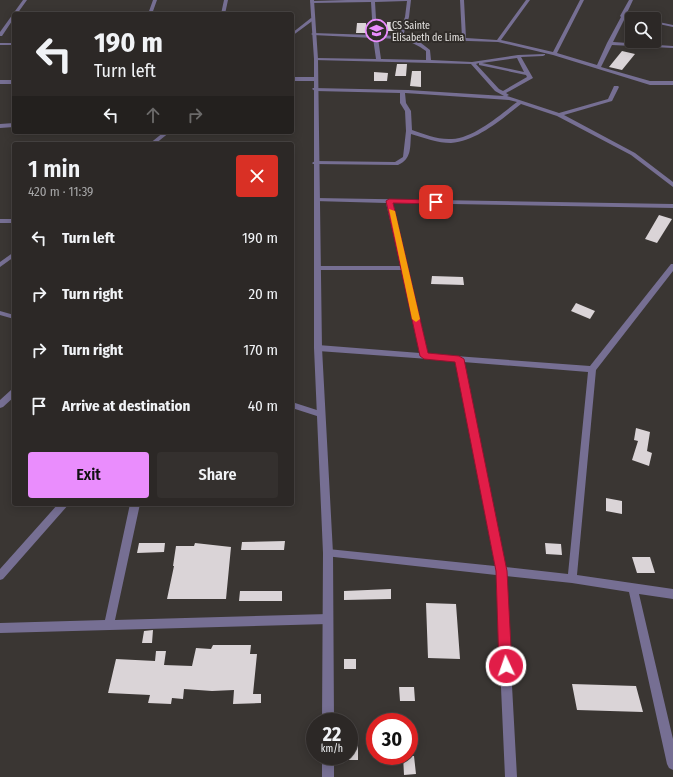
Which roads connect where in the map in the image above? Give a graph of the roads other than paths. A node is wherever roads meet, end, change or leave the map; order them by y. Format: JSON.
{"nodes":[{"id":1,"x":25,"y":0,"type":"edge"},
{"id":2,"x":155,"y":0,"type":"edge"},
{"id":3,"x":226,"y":0,"type":"edge"},
{"id":4,"x":373,"y":0,"type":"edge"},
{"id":5,"x":409,"y":0,"type":"edge"},
{"id":6,"x":462,"y":0,"type":"edge"},
{"id":7,"x":528,"y":0,"type":"edge"},
{"id":8,"x":582,"y":0,"type":"edge"},
{"id":9,"x":630,"y":0,"type":"edge"},
{"id":10,"x":312,"y":1,"type":"edge"},
{"id":11,"x":16,"y":12,"type":"edge"},
{"id":12,"x":151,"y":12,"type":"edge"},
{"id":13,"x":223,"y":12,"type":"edge"},
{"id":14,"x":622,"y":16,"type":"junction"},
{"id":15,"x":625,"y":17,"type":"edge"},
{"id":16,"x":12,"y":18,"type":"edge"},
{"id":17,"x":313,"y":19,"type":"junction"},
{"id":18,"x":661,"y":23,"type":"edge"},
{"id":19,"x":673,"y":25,"type":"edge"},
{"id":20,"x":294,"y":33,"type":"edge"},
{"id":21,"x":313,"y":34,"type":"junction"},
{"id":22,"x":0,"y":35,"type":"edge"},
{"id":23,"x":375,"y":36,"type":"junction"},
{"id":24,"x":400,"y":37,"type":"junction"},
{"id":25,"x":464,"y":39,"type":"junction"},
{"id":26,"x":498,"y":41,"type":"junction"},
{"id":27,"x":609,"y":43,"type":"junction"},
{"id":28,"x":0,"y":44,"type":"edge"},
{"id":29,"x":12,"y":44,"type":"edge"},
{"id":30,"x":673,"y":47,"type":"edge"},
{"id":31,"x":554,"y":54,"type":"junction"},
{"id":32,"x":518,"y":56,"type":"junction"},
{"id":33,"x":316,"y":59,"type":"junction"},
{"id":34,"x":380,"y":61,"type":"junction"},
{"id":35,"x":429,"y":62,"type":"junction"},
{"id":36,"x":474,"y":63,"type":"junction"},
{"id":37,"x":598,"y":68,"type":"junction"},
{"id":38,"x":527,"y":74,"type":"junction"},
{"id":39,"x":294,"y":79,"type":"edge"},
{"id":40,"x":315,"y":79,"type":"junction"},
{"id":41,"x":0,"y":82,"type":"edge"},
{"id":42,"x":12,"y":82,"type":"edge"},
{"id":43,"x":673,"y":83,"type":"edge"},
{"id":44,"x":616,"y":87,"type":"dead end"},
{"id":45,"x":315,"y":89,"type":"junction"},
{"id":46,"x":402,"y":92,"type":"junction"},
{"id":47,"x":503,"y":93,"type":"junction"},
{"id":48,"x":510,"y":98,"type":"junction"},
{"id":49,"x":520,"y":102,"type":"junction"},
{"id":50,"x":559,"y":115,"type":"junction"},
{"id":51,"x":12,"y":125,"type":"edge"},
{"id":52,"x":0,"y":126,"type":"edge"},
{"id":53,"x":409,"y":131,"type":"junction"},
{"id":54,"x":164,"y":134,"type":"edge"},
{"id":55,"x":154,"y":142,"type":"edge"},
{"id":56,"x":316,"y":163,"type":"junction"},
{"id":57,"x":673,"y":185,"type":"edge"},
{"id":58,"x":316,"y":200,"type":"junction"},
{"id":59,"x":389,"y":201,"type":"junction"},
{"id":60,"x":673,"y":206,"type":"edge"},
{"id":61,"x":0,"y":221,"type":"edge"},
{"id":62,"x":12,"y":221,"type":"edge"},
{"id":63,"x":12,"y":256,"type":"edge"},
{"id":64,"x":0,"y":265,"type":"edge"},
{"id":65,"x":673,"y":266,"type":"edge"},
{"id":66,"x":318,"y":268,"type":"junction"},
{"id":67,"x":404,"y":268,"type":"junction"},
{"id":68,"x":0,"y":313,"type":"edge"},
{"id":69,"x":12,"y":316,"type":"edge"},
{"id":70,"x":318,"y":348,"type":"junction"},
{"id":71,"x":424,"y":356,"type":"junction"},
{"id":72,"x":459,"y":359,"type":"junction"},
{"id":73,"x":592,"y":369,"type":"junction"},
{"id":74,"x":12,"y":394,"type":"edge"},
{"id":75,"x":0,"y":405,"type":"edge"},
{"id":76,"x":294,"y":406,"type":"edge"},
{"id":77,"x":320,"y":414,"type":"junction"},
{"id":78,"x":62,"y":506,"type":"edge"},
{"id":79,"x":135,"y":506,"type":"edge"},
{"id":80,"x":328,"y":552,"type":"junction"},
{"id":81,"x":501,"y":571,"type":"junction"},
{"id":82,"x":0,"y":576,"type":"edge"},
{"id":83,"x":572,"y":579,"type":"junction"},
{"id":84,"x":633,"y":588,"type":"junction"},
{"id":85,"x":673,"y":594,"type":"edge"},
{"id":86,"x":328,"y":619,"type":"junction"},
{"id":87,"x":109,"y":624,"type":"junction"},
{"id":88,"x":0,"y":628,"type":"edge"},
{"id":89,"x":328,"y":713,"type":"edge"},
{"id":90,"x":673,"y":764,"type":"edge"},
{"id":91,"x":328,"y":765,"type":"edge"},
{"id":92,"x":328,"y":777,"type":"edge"},
{"id":93,"x":511,"y":777,"type":"edge"}],
"edges":[{"from":1,"to":11,"type":"street"},
{"from":2,"to":12,"type":"street"},
{"from":3,"to":13,"type":"street"},
{"from":4,"to":5,"type":"street"},
{"from":4,"to":10,"type":"street"},
{"from":4,"to":23,"type":"street"},
{"from":5,"to":24,"type":"street"},
{"from":6,"to":25,"type":"street"},
{"from":7,"to":26,"type":"street"},
{"from":8,"to":31,"type":"street"},
{"from":9,"to":14,"type":"street"},
{"from":10,"to":17,"type":"street"},
{"from":14,"to":15,"type":"street"},
{"from":14,"to":27,"type":"street"},
{"from":16,"to":22,"type":"street"},
{"from":17,"to":20,"type":"street"},
{"from":17,"to":21,"type":"street"},
{"from":18,"to":19,"type":"street"},
{"from":21,"to":23,"type":"street"},
{"from":21,"to":33,"type":"street"},
{"from":23,"to":24,"type":"street"},
{"from":23,"to":34,"type":"street"},
{"from":24,"to":25,"type":"street"},
{"from":24,"to":35,"type":"street"},
{"from":25,"to":26,"type":"street"},
{"from":26,"to":31,"type":"street"},
{"from":27,"to":30,"type":"street"},
{"from":27,"to":37,"type":"street"},
{"from":28,"to":29,"type":"street"},
{"from":31,"to":32,"type":"street"},
{"from":31,"to":37,"type":"street"},
{"from":32,"to":36,"type":"street"},
{"from":32,"to":38,"type":"street"},
{"from":33,"to":34,"type":"street"},
{"from":33,"to":40,"type":"street"},
{"from":34,"to":35,"type":"street"},
{"from":35,"to":36,"type":"street"},
{"from":36,"to":38,"type":"street"},
{"from":36,"to":47,"type":"street"},
{"from":37,"to":43,"type":"street"},
{"from":38,"to":47,"type":"street"},
{"from":39,"to":40,"type":"street"},
{"from":40,"to":45,"type":"street"},
{"from":41,"to":42,"type":"street"},
{"from":44,"to":50,"type":"street"},
{"from":45,"to":46,"type":"street"},
{"from":45,"to":56,"type":"street"},
{"from":46,"to":48,"type":"street"},
{"from":46,"to":53,"type":"street"},
{"from":47,"to":48,"type":"street"},
{"from":48,"to":49,"type":"street"},
{"from":49,"to":50,"type":"street"},
{"from":49,"to":53,"type":"street"},
{"from":50,"to":57,"type":"street"},
{"from":51,"to":52,"type":"street"},
{"from":53,"to":56,"type":"street"},
{"from":54,"to":55,"type":"street"},
{"from":56,"to":58,"type":"street"},
{"from":58,"to":59,"type":"street"},
{"from":58,"to":66,"type":"street"},
{"from":59,"to":60,"type":"street"},
{"from":59,"to":67,"type":"street"},
{"from":61,"to":62,"type":"street"},
{"from":63,"to":64,"type":"street"},
{"from":65,"to":73,"type":"street"},
{"from":66,"to":67,"type":"street"},
{"from":66,"to":70,"type":"street"},
{"from":67,"to":71,"type":"street"},
{"from":68,"to":69,"type":"street"},
{"from":70,"to":71,"type":"street"},
{"from":70,"to":77,"type":"street"},
{"from":71,"to":72,"type":"street"},
{"from":72,"to":73,"type":"street"},
{"from":72,"to":81,"type":"street"},
{"from":73,"to":83,"type":"street"},
{"from":74,"to":75,"type":"street"},
{"from":76,"to":77,"type":"street"},
{"from":77,"to":80,"type":"street"},
{"from":78,"to":82,"type":"street"},
{"from":79,"to":87,"type":"street"},
{"from":80,"to":81,"type":"street"},
{"from":80,"to":86,"type":"street"},
{"from":81,"to":83,"type":"street"},
{"from":81,"to":93,"type":"street"},
{"from":83,"to":84,"type":"street"},
{"from":84,"to":85,"type":"street"},
{"from":84,"to":90,"type":"street"},
{"from":86,"to":87,"type":"street"},
{"from":86,"to":89,"type":"street"},
{"from":87,"to":88,"type":"street"},
{"from":91,"to":92,"type":"street"}]}
